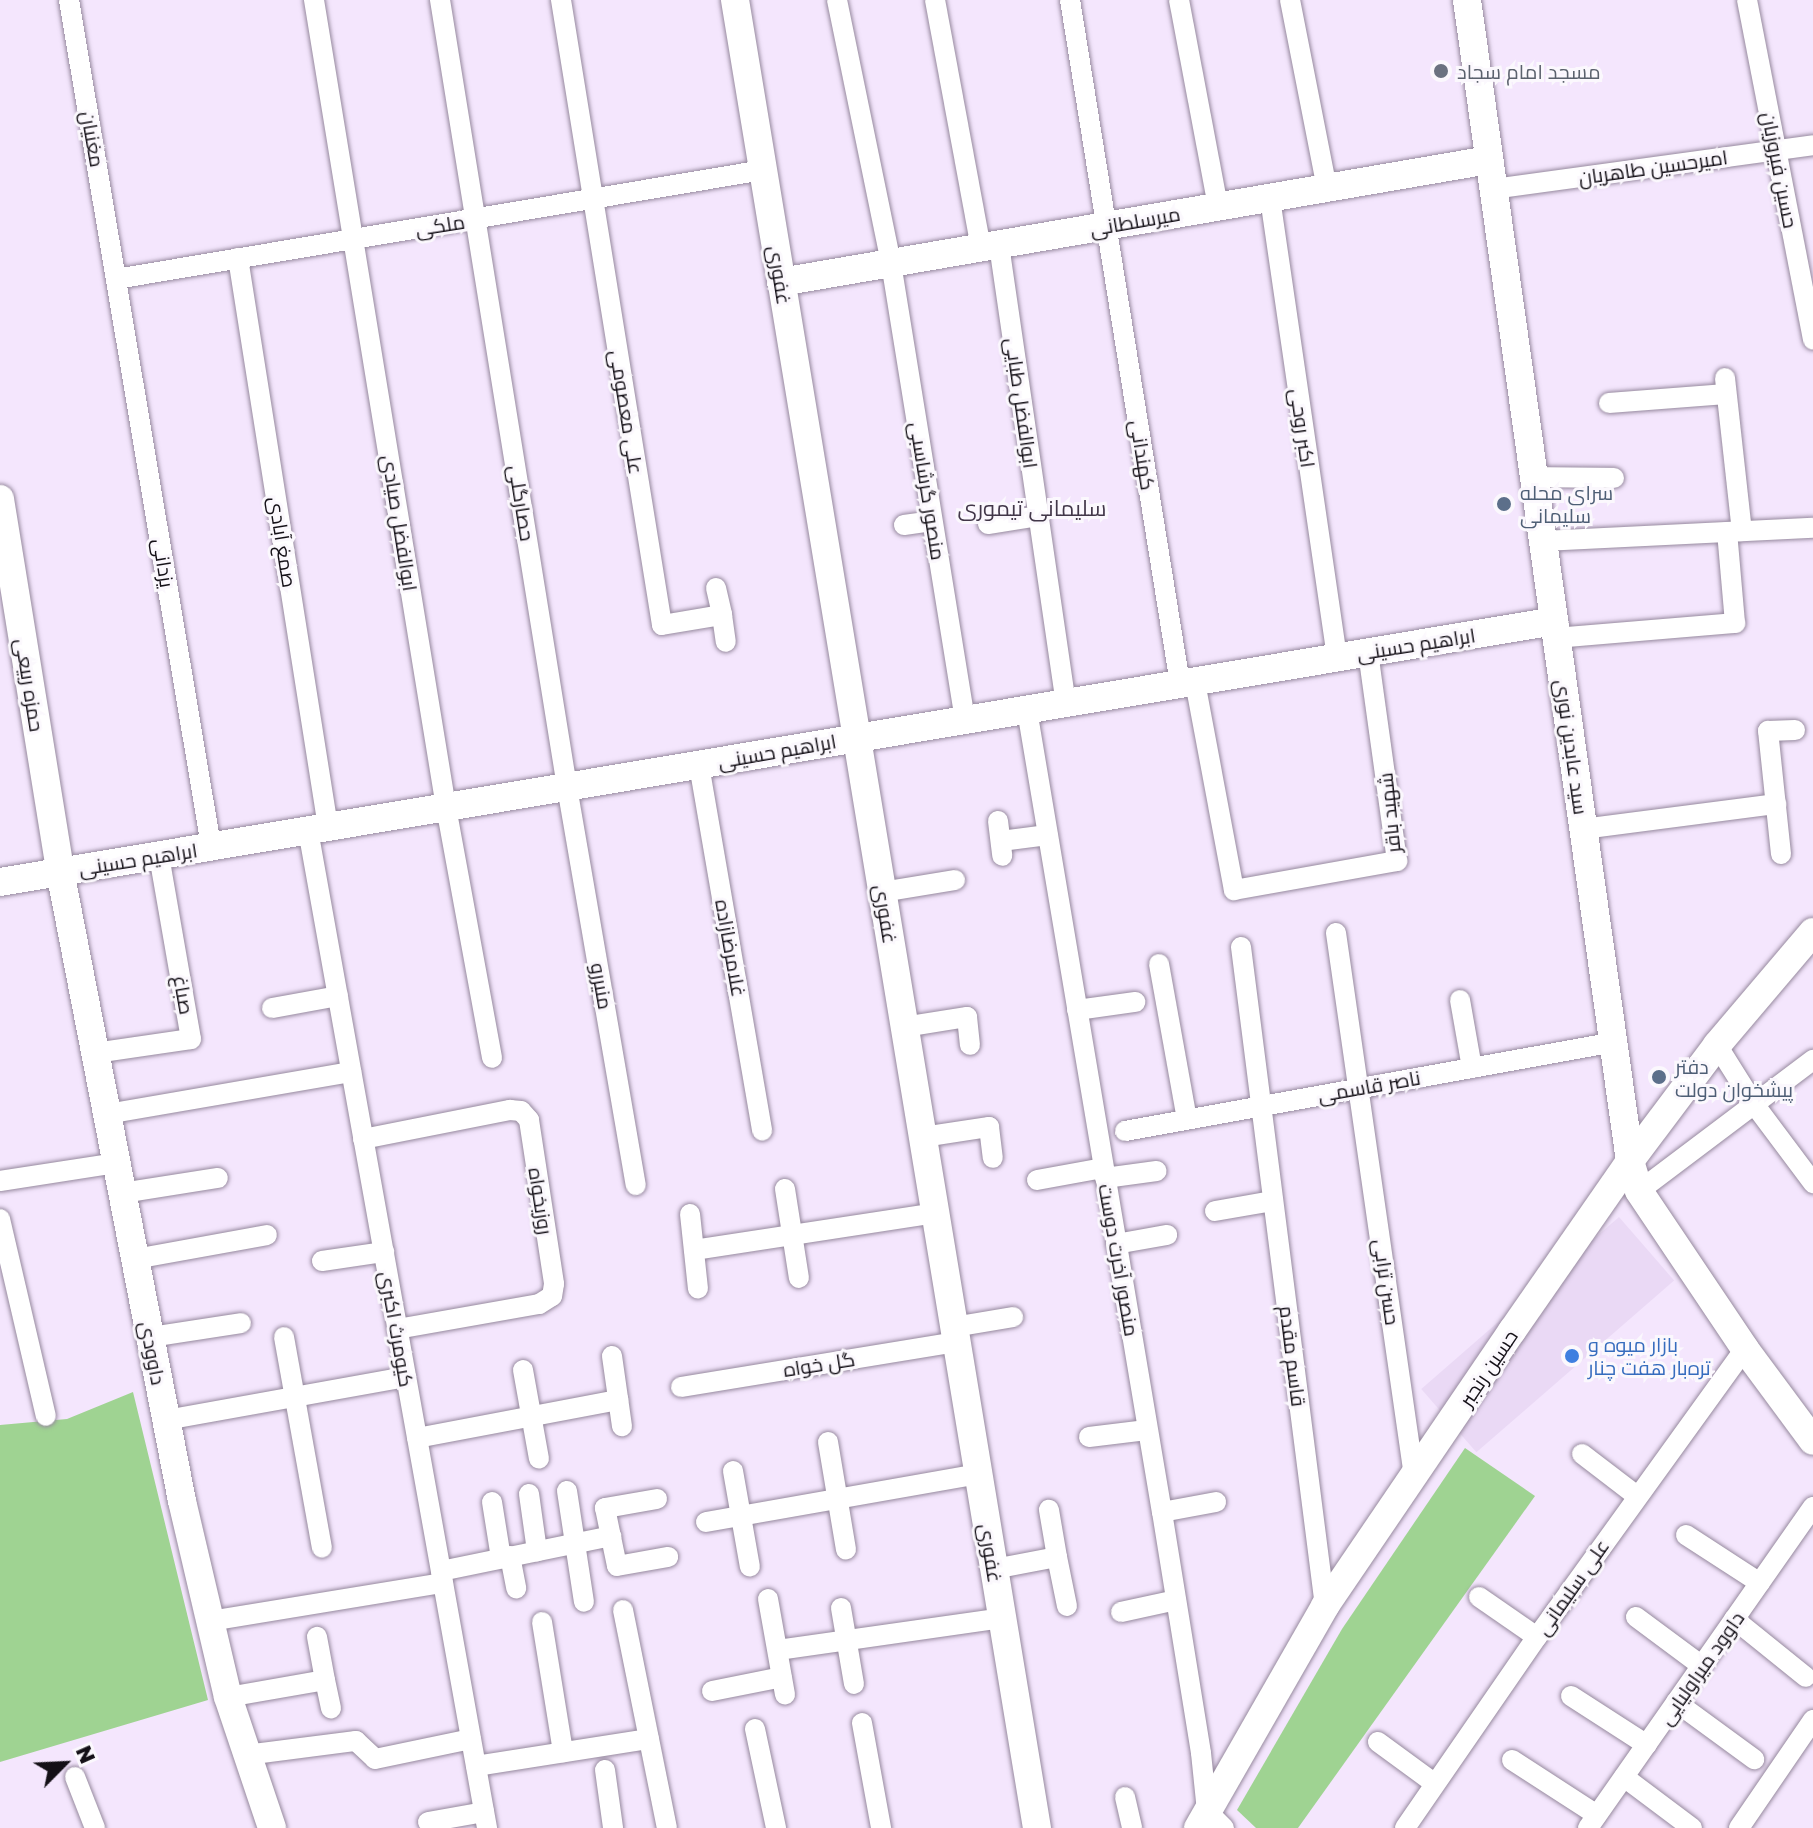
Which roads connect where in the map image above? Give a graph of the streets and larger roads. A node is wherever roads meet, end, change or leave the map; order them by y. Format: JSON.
{"nodes":[{"id":1,"x":69,"y":0,"type":"edge"},
{"id":2,"x":314,"y":0,"type":"edge"},
{"id":3,"x":440,"y":0,"type":"edge"},
{"id":4,"x":561,"y":0,"type":"edge"},
{"id":5,"x":735,"y":0,"type":"edge"},
{"id":6,"x":837,"y":0,"type":"edge"},
{"id":7,"x":935,"y":0,"type":"edge"},
{"id":8,"x":1070,"y":0,"type":"edge"},
{"id":9,"x":1179,"y":0,"type":"edge"},
{"id":10,"x":1290,"y":0,"type":"edge"},
{"id":11,"x":1467,"y":0,"type":"edge"},
{"id":12,"x":1747,"y":0,"type":"edge"},
{"id":13,"x":1813,"y":145,"type":"edge"},
{"id":14,"x":1777,"y":150,"type":"junction"},
{"id":15,"x":1489,"y":160,"type":"junction"},
{"id":16,"x":763,"y":170,"type":"junction"},
{"id":17,"x":1327,"y":188,"type":"junction"},
{"id":18,"x":1493,"y":189,"type":"junction"},
{"id":19,"x":1270,"y":198,"type":"junction"},
{"id":20,"x":593,"y":199,"type":"junction"},
{"id":21,"x":1218,"y":207,"type":"junction"},
{"id":22,"x":476,"y":219,"type":"junction"},
{"id":23,"x":1106,"y":226,"type":"junction"},
{"id":24,"x":353,"y":239,"type":"junction"},
{"id":25,"x":990,"y":246,"type":"junction"},
{"id":26,"x":238,"y":258,"type":"junction"},
{"id":27,"x":891,"y":263,"type":"junction"},
{"id":28,"x":116,"y":279,"type":"junction"},
{"id":29,"x":781,"y":282,"type":"junction"},
{"id":30,"x":1813,"y":340,"type":"edge"},
{"id":31,"x":1609,"y":403,"type":"dead end"},
{"id":32,"x":1534,"y":477,"type":"junction"},
{"id":33,"x":1614,"y":478,"type":"dead end"},
{"id":34,"x":0,"y":499,"type":"edge"},
{"id":35,"x":1039,"y":516,"type":"junction"},
{"id":36,"x":932,"y":521,"type":"junction"},
{"id":37,"x":988,"y":524,"type":"dead end"},
{"id":38,"x":904,"y":525,"type":"dead end"},
{"id":39,"x":1813,"y":528,"type":"edge"},
{"id":40,"x":1734,"y":532,"type":"junction"},
{"id":41,"x":1543,"y":541,"type":"junction"},
{"id":42,"x":716,"y":588,"type":"dead end"},
{"id":43,"x":722,"y":615,"type":"junction"},
{"id":44,"x":1555,"y":630,"type":"junction"},
{"id":45,"x":726,"y":642,"type":"dead end"},
{"id":46,"x":1368,"y":652,"type":"junction"},
{"id":47,"x":1337,"y":658,"type":"junction"},
{"id":48,"x":1188,"y":683,"type":"junction"},
{"id":49,"x":1066,"y":703,"type":"junction"},
{"id":50,"x":1027,"y":710,"type":"junction"},
{"id":51,"x":965,"y":720,"type":"junction"},
{"id":52,"x":1795,"y":730,"type":"dead end"},
{"id":53,"x":856,"y":738,"type":"junction"},
{"id":54,"x":699,"y":765,"type":"junction"},
{"id":55,"x":567,"y":787,"type":"junction"},
{"id":56,"x":1776,"y":804,"type":"junction"},
{"id":57,"x":446,"y":807,"type":"junction"},
{"id":58,"x":318,"y":828,"type":"junction"},
{"id":59,"x":1583,"y":829,"type":"junction"},
{"id":60,"x":1048,"y":835,"type":"junction"},
{"id":61,"x":1000,"y":839,"type":"dead end"},
{"id":62,"x":211,"y":846,"type":"junction"},
{"id":63,"x":1781,"y":854,"type":"dead end"},
{"id":64,"x":159,"y":855,"type":"junction"},
{"id":65,"x":60,"y":871,"type":"junction"},
{"id":66,"x":955,"y":880,"type":"dead end"},
{"id":67,"x":0,"y":882,"type":"edge"},
{"id":68,"x":1234,"y":890,"type":"joint"},
{"id":69,"x":882,"y":892,"type":"junction"},
{"id":70,"x":1813,"y":932,"type":"edge"},
{"id":71,"x":1336,"y":933,"type":"dead end"},
{"id":72,"x":1241,"y":947,"type":"dead end"},
{"id":73,"x":1159,"y":964,"type":"dead end"},
{"id":74,"x":338,"y":996,"type":"junction"},
{"id":75,"x":1460,"y":1000,"type":"dead end"},
{"id":76,"x":1135,"y":1002,"type":"dead end"},
{"id":77,"x":272,"y":1008,"type":"dead end"},
{"id":78,"x":1077,"y":1010,"type":"junction"},
{"id":79,"x":904,"y":1027,"type":"junction"},
{"id":80,"x":1613,"y":1042,"type":"junction"},
{"id":81,"x":970,"y":1045,"type":"dead end"},
{"id":82,"x":1717,"y":1045,"type":"junction"},
{"id":83,"x":95,"y":1053,"type":"junction"},
{"id":84,"x":492,"y":1058,"type":"dead end"},
{"id":85,"x":1813,"y":1060,"type":"edge"},
{"id":86,"x":1472,"y":1068,"type":"junction"},
{"id":87,"x":351,"y":1072,"type":"junction"},
{"id":88,"x":1360,"y":1088,"type":"junction"},
{"id":89,"x":1754,"y":1104,"type":"junction"},
{"id":90,"x":1261,"y":1106,"type":"junction"},
{"id":91,"x":107,"y":1114,"type":"junction"},
{"id":92,"x":1187,"y":1119,"type":"junction"},
{"id":93,"x":762,"y":1131,"type":"dead end"},
{"id":94,"x":1125,"y":1131,"type":"dead end"},
{"id":95,"x":923,"y":1137,"type":"junction"},
{"id":96,"x":363,"y":1139,"type":"junction"},
{"id":97,"x":993,"y":1158,"type":"dead end"},
{"id":98,"x":1630,"y":1161,"type":"junction"},
{"id":99,"x":116,"y":1163,"type":"junction"},
{"id":100,"x":1157,"y":1171,"type":"dead end"},
{"id":101,"x":1104,"y":1173,"type":"junction"},
{"id":102,"x":218,"y":1178,"type":"dead end"},
{"id":103,"x":1037,"y":1180,"type":"dead end"},
{"id":104,"x":0,"y":1181,"type":"edge"},
{"id":105,"x":1813,"y":1183,"type":"edge"},
{"id":106,"x":636,"y":1185,"type":"dead end"},
{"id":107,"x":785,"y":1189,"type":"dead end"},
{"id":108,"x":1639,"y":1191,"type":"junction"},
{"id":109,"x":122,"y":1193,"type":"junction"},
{"id":110,"x":1273,"y":1201,"type":"junction"},
{"id":111,"x":1215,"y":1211,"type":"dead end"},
{"id":112,"x":935,"y":1213,"type":"junction"},
{"id":113,"x":690,"y":1214,"type":"dead end"},
{"id":114,"x":0,"y":1219,"type":"edge"},
{"id":115,"x":267,"y":1235,"type":"dead end"},
{"id":116,"x":792,"y":1235,"type":"junction"},
{"id":117,"x":1167,"y":1235,"type":"dead end"},
{"id":118,"x":1116,"y":1244,"type":"junction"},
{"id":119,"x":694,"y":1250,"type":"junction"},
{"id":120,"x":384,"y":1252,"type":"junction"},
{"id":121,"x":135,"y":1259,"type":"junction"},
{"id":122,"x":322,"y":1261,"type":"dead end"},
{"id":123,"x":799,"y":1278,"type":"dead end"},
{"id":124,"x":698,"y":1289,"type":"dead end"},
{"id":125,"x":1013,"y":1317,"type":"dead end"},
{"id":126,"x":241,"y":1323,"type":"dead end"},
{"id":127,"x":397,"y":1329,"type":"junction"},
{"id":128,"x":955,"y":1335,"type":"junction"},
{"id":129,"x":150,"y":1337,"type":"junction"},
{"id":130,"x":284,"y":1337,"type":"dead end"},
{"id":131,"x":1745,"y":1349,"type":"junction"},
{"id":132,"x":612,"y":1356,"type":"dead end"},
{"id":133,"x":523,"y":1370,"type":"dead end"},
{"id":134,"x":406,"y":1377,"type":"junction"},
{"id":135,"x":681,"y":1387,"type":"dead end"},
{"id":136,"x":295,"y":1397,"type":"junction"},
{"id":137,"x":618,"y":1400,"type":"junction"},
{"id":138,"x":46,"y":1416,"type":"dead end"},
{"id":139,"x":531,"y":1416,"type":"junction"},
{"id":140,"x":166,"y":1420,"type":"junction"},
{"id":141,"x":622,"y":1426,"type":"dead end"},
{"id":142,"x":1147,"y":1430,"type":"junction"},
{"id":143,"x":1089,"y":1437,"type":"dead end"},
{"id":144,"x":417,"y":1438,"type":"junction"},
{"id":145,"x":1813,"y":1441,"type":"edge"},
{"id":146,"x":828,"y":1442,"type":"dead end"},
{"id":147,"x":1582,"y":1454,"type":"dead end"},
{"id":148,"x":539,"y":1459,"type":"dead end"},
{"id":149,"x":733,"y":1471,"type":"dead end"},
{"id":150,"x":978,"y":1474,"type":"junction"},
{"id":151,"x":1414,"y":1476,"type":"junction"},
{"id":152,"x":567,"y":1491,"type":"dead end"},
{"id":153,"x":529,"y":1494,"type":"dead end"},
{"id":154,"x":1637,"y":1496,"type":"junction"},
{"id":155,"x":657,"y":1499,"type":"dead end"},
{"id":156,"x":838,"y":1499,"type":"junction"},
{"id":157,"x":492,"y":1502,"type":"dead end"},
{"id":158,"x":1216,"y":1502,"type":"dead end"},
{"id":159,"x":1813,"y":1507,"type":"edge"},
{"id":160,"x":1049,"y":1510,"type":"dead end"},
{"id":161,"x":1162,"y":1512,"type":"junction"},
{"id":162,"x":742,"y":1515,"type":"junction"},
{"id":163,"x":706,"y":1522,"type":"dead end"},
{"id":164,"x":1686,"y":1535,"type":"dead end"},
{"id":165,"x":611,"y":1536,"type":"junction"},
{"id":166,"x":576,"y":1543,"type":"junction"},
{"id":167,"x":322,"y":1548,"type":"dead end"},
{"id":168,"x":846,"y":1549,"type":"dead end"},
{"id":169,"x":537,"y":1551,"type":"junction"},
{"id":170,"x":506,"y":1557,"type":"junction"},
{"id":171,"x":668,"y":1557,"type":"dead end"},
{"id":172,"x":1057,"y":1557,"type":"junction"},
{"id":173,"x":750,"y":1567,"type":"dead end"},
{"id":174,"x":994,"y":1569,"type":"junction"},
{"id":175,"x":442,"y":1577,"type":"junction"},
{"id":176,"x":1760,"y":1583,"type":"junction"},
{"id":177,"x":516,"y":1588,"type":"dead end"},
{"id":178,"x":1479,"y":1597,"type":"dead end"},
{"id":179,"x":768,"y":1599,"type":"dead end"},
{"id":180,"x":1176,"y":1600,"type":"junction"},
{"id":181,"x":584,"y":1602,"type":"dead end"},
{"id":182,"x":1067,"y":1606,"type":"dead end"},
{"id":183,"x":1325,"y":1606,"type":"junction"},
{"id":184,"x":841,"y":1608,"type":"dead end"},
{"id":185,"x":623,"y":1610,"type":"dead end"},
{"id":186,"x":1121,"y":1612,"type":"dead end"},
{"id":187,"x":1636,"y":1617,"type":"dead end"},
{"id":188,"x":1002,"y":1618,"type":"junction"},
{"id":189,"x":1734,"y":1619,"type":"junction"},
{"id":190,"x":210,"y":1621,"type":"junction"},
{"id":191,"x":542,"y":1622,"type":"dead end"},
{"id":192,"x":317,"y":1637,"type":"dead end"},
{"id":193,"x":1537,"y":1637,"type":"junction"},
{"id":194,"x":845,"y":1640,"type":"junction"},
{"id":195,"x":778,"y":1650,"type":"junction"},
{"id":196,"x":1702,"y":1666,"type":"junction"},
{"id":197,"x":1806,"y":1677,"type":"dead end"},
{"id":198,"x":325,"y":1680,"type":"junction"},
{"id":199,"x":854,"y":1684,"type":"dead end"},
{"id":200,"x":712,"y":1691,"type":"dead end"},
{"id":201,"x":1571,"y":1696,"type":"dead end"},
{"id":202,"x":228,"y":1697,"type":"junction"},
{"id":203,"x":1676,"y":1702,"type":"junction"},
{"id":204,"x":331,"y":1708,"type":"dead end"},
{"id":205,"x":1813,"y":1720,"type":"edge"},
{"id":206,"x":862,"y":1723,"type":"dead end"},
{"id":207,"x":755,"y":1729,"type":"dead end"},
{"id":208,"x":648,"y":1733,"type":"junction"},
{"id":209,"x":471,"y":1739,"type":"junction"},
{"id":210,"x":1378,"y":1742,"type":"dead end"},
{"id":211,"x":1647,"y":1745,"type":"junction"},
{"id":212,"x":563,"y":1752,"type":"junction"},
{"id":213,"x":246,"y":1755,"type":"junction"},
{"id":214,"x":1754,"y":1759,"type":"dead end"},
{"id":215,"x":1512,"y":1760,"type":"dead end"},
{"id":216,"x":476,"y":1766,"type":"junction"},
{"id":217,"x":605,"y":1770,"type":"dead end"},
{"id":218,"x":75,"y":1777,"type":"dead end"},
{"id":219,"x":1624,"y":1777,"type":"junction"},
{"id":220,"x":1434,"y":1783,"type":"junction"},
{"id":221,"x":1125,"y":1797,"type":"dead end"},
{"id":222,"x":485,"y":1820,"type":"edge"},
{"id":223,"x":428,"y":1822,"type":"dead end"},
{"id":224,"x":1209,"y":1822,"type":"edge"},
{"id":225,"x":1593,"y":1822,"type":"edge"},
{"id":226,"x":95,"y":1828,"type":"edge"},
{"id":227,"x":272,"y":1828,"type":"edge"},
{"id":228,"x":613,"y":1828,"type":"edge"},
{"id":229,"x":667,"y":1828,"type":"edge"},
{"id":230,"x":776,"y":1828,"type":"edge"},
{"id":231,"x":881,"y":1828,"type":"edge"},
{"id":232,"x":1037,"y":1828,"type":"edge"},
{"id":233,"x":1132,"y":1828,"type":"edge"},
{"id":234,"x":1405,"y":1828,"type":"edge"},
{"id":235,"x":1692,"y":1828,"type":"edge"},
{"id":236,"x":1739,"y":1828,"type":"edge"}],
"edges":[{"from":1,"to":28,"type":"street","name":"مغنیان"},
{"from":2,"to":24,"type":"street","name":"ابوالفضل صیادی"},
{"from":3,"to":22,"type":"street","name":"حصارگلی"},
{"from":4,"to":20,"type":"street","name":"علی معصومی"},
{"from":5,"to":16,"type":"street","name":"غفوری"},
{"from":6,"to":27,"type":"street","name":"منصور گرشاسبی"},
{"from":7,"to":25,"type":"street","name":"ابوالفضل طبایی"},
{"from":8,"to":23,"type":"street","name":"کهندانی"},
{"from":9,"to":21,"type":"street"},
{"from":10,"to":17,"type":"street"},
{"from":11,"to":15,"type":"street","name":"سید عابدین نوری"},
{"from":12,"to":14,"type":"street","name":"حسین فیروزیان"},
{"from":13,"to":14,"type":"street","name":"امیرحسین طاهریان"},
{"from":14,"to":18,"type":"street","name":"امیرحسین طاهریان"},
{"from":14,"to":30,"type":"street","name":"حسین فیروزیان"},
{"from":15,"to":17,"type":"street","name":"میرسلطانی"},
{"from":15,"to":18,"type":"street","name":"سید عابدین نوری"},
{"from":16,"to":20,"type":"street","name":"ملکی"},
{"from":16,"to":29,"type":"street","name":"غفوری"},
{"from":17,"to":19,"type":"street","name":"میرسلطانی"},
{"from":18,"to":32,"type":"street","name":"سید عابدین نوری"},
{"from":19,"to":21,"type":"street","name":"میرسلطانی"},
{"from":19,"to":47,"type":"street","name":"اکبر روحی"},
{"from":20,"to":22,"type":"street","name":"ملکی"},
{"from":20,"to":43,"type":"street","name":"علی معصومی"},
{"from":21,"to":23,"type":"street","name":"میرسلطانی"},
{"from":22,"to":24,"type":"street","name":"ملکی"},
{"from":22,"to":55,"type":"street","name":"حصارگلی"},
{"from":23,"to":25,"type":"street","name":"میرسلطانی"},
{"from":23,"to":48,"type":"street","name":"کهندانی"},
{"from":24,"to":26,"type":"street","name":"ملکی"},
{"from":24,"to":57,"type":"street","name":"ابوالفضل صیادی"},
{"from":25,"to":27,"type":"street","name":"میرسلطانی"},
{"from":25,"to":35,"type":"street","name":"ابوالفضل طبایی"},
{"from":26,"to":28,"type":"street","name":"ملکی"},
{"from":26,"to":58,"type":"street","name":"صمغ آبادی"},
{"from":27,"to":29,"type":"street","name":"میرسلطانی"},
{"from":27,"to":36,"type":"street","name":"منصور گرشاسبی"},
{"from":28,"to":62,"type":"street","name":"یزدانی"},
{"from":29,"to":53,"type":"street","name":"غفوری"},
{"from":31,"to":40,"type":"street"},
{"from":32,"to":33,"type":"street"},
{"from":32,"to":41,"type":"street","name":"سید عابدین نوری"},
{"from":34,"to":65,"type":"street","name":"حمزه ربیعی"},
{"from":35,"to":37,"type":"street"},
{"from":35,"to":49,"type":"street","name":"ابوالفضل طبایی"},
{"from":36,"to":38,"type":"street"},
{"from":36,"to":51,"type":"street","name":"منصور گرشاسبی"},
{"from":39,"to":40,"type":"street"},
{"from":40,"to":41,"type":"street"},
{"from":40,"to":44,"type":"street"},
{"from":41,"to":44,"type":"street","name":"سید عابدین نوری"},
{"from":42,"to":43,"type":"street"},
{"from":43,"to":45,"type":"street"},
{"from":44,"to":46,"type":"street","name":"ابراهیم حسینی"},
{"from":44,"to":59,"type":"street","name":"سید عابدین نوری"},
{"from":46,"to":47,"type":"street","name":"ابراهیم حسینی"},
{"from":46,"to":68,"type":"street","name":"شهید باقر"},
{"from":47,"to":48,"type":"street","name":"ابراهیم حسینی"},
{"from":48,"to":49,"type":"street","name":"ابراهیم حسینی"},
{"from":48,"to":68,"type":"street","name":"کهندانی"},
{"from":49,"to":50,"type":"street","name":"ابراهیم حسینی"},
{"from":50,"to":51,"type":"street","name":"ابراهیم حسینی"},
{"from":50,"to":60,"type":"street","name":"منصور آخرت دوست"},
{"from":51,"to":53,"type":"street","name":"ابراهیم حسینی"},
{"from":52,"to":56,"type":"street"},
{"from":53,"to":54,"type":"street","name":"ابراهیم حسینی"},
{"from":53,"to":69,"type":"street","name":"غفوری"},
{"from":54,"to":55,"type":"street","name":"ابراهیم حسینی"},
{"from":54,"to":93,"type":"street","name":"غلامرضازاده"},
{"from":55,"to":57,"type":"street","name":"ابراهیم حسینی"},
{"from":55,"to":106,"type":"street","name":"منیررو"},
{"from":56,"to":59,"type":"street"},
{"from":56,"to":63,"type":"street"},
{"from":57,"to":58,"type":"street","name":"ابراهیم حسینی"},
{"from":57,"to":84,"type":"street","name":"ابوالفضل صیادی"},
{"from":58,"to":62,"type":"street","name":"ابراهیم حسینی"},
{"from":58,"to":74,"type":"street","name":"کیومرث اکبری"},
{"from":59,"to":80,"type":"street","name":"سید عابدین نوری"},
{"from":60,"to":61,"type":"street"},
{"from":60,"to":78,"type":"street","name":"منصور آخرت دوست"},
{"from":62,"to":64,"type":"street","name":"ابراهیم حسینی"},
{"from":64,"to":65,"type":"street","name":"ابراهیم حسینی"},
{"from":64,"to":83,"type":"street","name":"صباغ"},
{"from":65,"to":67,"type":"street","name":"ابراهیم حسینی"},
{"from":65,"to":83,"type":"street","name":"داوودی"},
{"from":66,"to":69,"type":"street"},
{"from":69,"to":79,"type":"street","name":"غفوری"},
{"from":70,"to":82,"type":"street","name":"حسین رنجبر"},
{"from":71,"to":88,"type":"street","name":"حسن ترابی"},
{"from":72,"to":90,"type":"street","name":"قاسم مقدم"},
{"from":73,"to":92,"type":"street"},
{"from":74,"to":77,"type":"street"},
{"from":74,"to":87,"type":"street","name":"کیومرث اکبری"},
{"from":75,"to":86,"type":"street"},
{"from":76,"to":78,"type":"street"},
{"from":78,"to":101,"type":"street","name":"منصور آخرت دوست"},
{"from":79,"to":81,"type":"street"},
{"from":79,"to":95,"type":"street","name":"غفوری"},
{"from":80,"to":86,"type":"street","name":"ناصر قاسمی"},
{"from":80,"to":98,"type":"street","name":"سید عابدین نوری"},
{"from":82,"to":89,"type":"street"},
{"from":82,"to":98,"type":"street","name":"حسین رنجبر"},
{"from":83,"to":91,"type":"street","name":"داوودی"},
{"from":85,"to":89,"type":"street"},
{"from":86,"to":88,"type":"street","name":"ناصر قاسمی"},
{"from":87,"to":91,"type":"street"},
{"from":87,"to":96,"type":"street","name":"کیومرث اکبری"},
{"from":88,"to":90,"type":"street","name":"ناصر قاسمی"},
{"from":88,"to":151,"type":"street","name":"حسن ترابی"},
{"from":89,"to":105,"type":"street"},
{"from":89,"to":108,"type":"street"},
{"from":90,"to":92,"type":"street","name":"ناصر قاسمی"},
{"from":90,"to":110,"type":"street","name":"قاسم مقدم"},
{"from":91,"to":99,"type":"street","name":"داوودی"},
{"from":92,"to":94,"type":"street","name":"ناصر قاسمی"},
{"from":95,"to":97,"type":"street"},
{"from":95,"to":112,"type":"street","name":"غفوری"},
{"from":96,"to":120,"type":"street","name":"کیومرث اکبری"},
{"from":96,"to":127,"type":"street","name":"روزیخواه"},
{"from":98,"to":108,"type":"street","name":"سید عابدین نوری"},
{"from":98,"to":151,"type":"street","name":"حسین رنجبر"},
{"from":99,"to":104,"type":"street"},
{"from":99,"to":109,"type":"street","name":"داوودی"},
{"from":100,"to":101,"type":"street"},
{"from":101,"to":103,"type":"street"},
{"from":101,"to":118,"type":"street","name":"منصور آخرت دوست"},
{"from":102,"to":109,"type":"street"},
{"from":107,"to":116,"type":"street"},
{"from":108,"to":131,"type":"street","name":"سید عابدین نوری"},
{"from":109,"to":121,"type":"street","name":"داوودی"},
{"from":110,"to":111,"type":"street"},
{"from":110,"to":183,"type":"street","name":"قاسم مقدم"},
{"from":112,"to":116,"type":"street"},
{"from":112,"to":128,"type":"street","name":"غفوری"},
{"from":113,"to":119,"type":"street"},
{"from":114,"to":138,"type":"street"},
{"from":115,"to":121,"type":"street"},
{"from":116,"to":119,"type":"street"},
{"from":116,"to":123,"type":"street"},
{"from":117,"to":118,"type":"street"},
{"from":118,"to":142,"type":"street","name":"منصور آخرت دوست"},
{"from":119,"to":124,"type":"street"},
{"from":120,"to":122,"type":"street"},
{"from":120,"to":127,"type":"street","name":"کیومرث اکبری"},
{"from":121,"to":129,"type":"street","name":"داوودی"},
{"from":125,"to":128,"type":"street","name":"گل خواه"},
{"from":126,"to":129,"type":"street"},
{"from":127,"to":134,"type":"street","name":"کیومرث اکبری"},
{"from":128,"to":135,"type":"street","name":"گل خواه"},
{"from":128,"to":150,"type":"street","name":"غفوری"},
{"from":129,"to":140,"type":"street","name":"داوودی"},
{"from":130,"to":136,"type":"street"},
{"from":131,"to":145,"type":"street","name":"سید عابدین نوری"},
{"from":131,"to":154,"type":"street","name":"علی سلیمانی"},
{"from":132,"to":137,"type":"street"},
{"from":133,"to":139,"type":"street"},
{"from":134,"to":136,"type":"street"},
{"from":134,"to":144,"type":"street","name":"کیومرث اکبری"},
{"from":136,"to":140,"type":"street"},
{"from":136,"to":167,"type":"street"},
{"from":137,"to":139,"type":"street"},
{"from":137,"to":141,"type":"street"},
{"from":139,"to":144,"type":"street"},
{"from":139,"to":148,"type":"street"},
{"from":140,"to":190,"type":"street","name":"داوودی"},
{"from":142,"to":143,"type":"street"},
{"from":142,"to":161,"type":"street","name":"منصور آخرت دوست"},
{"from":144,"to":175,"type":"street","name":"کیومرث اکبری"},
{"from":146,"to":156,"type":"street"},
{"from":147,"to":154,"type":"street"},
{"from":149,"to":162,"type":"street"},
{"from":150,"to":156,"type":"street"},
{"from":150,"to":174,"type":"street","name":"غفوری"},
{"from":151,"to":183,"type":"street","name":"حسین رنجبر"},
{"from":152,"to":166,"type":"street"},
{"from":153,"to":169,"type":"street"},
{"from":154,"to":193,"type":"street","name":"علی سلیمانی"},
{"from":155,"to":165,"type":"street"},
{"from":156,"to":162,"type":"street"},
{"from":156,"to":168,"type":"street"},
{"from":157,"to":170,"type":"street"},
{"from":158,"to":161,"type":"street"},
{"from":159,"to":176,"type":"street","name":"داوود میراولیایی"},
{"from":160,"to":172,"type":"street"},
{"from":161,"to":180,"type":"street","name":"منصور آخرت دوست"},
{"from":162,"to":163,"type":"street"},
{"from":162,"to":173,"type":"street"},
{"from":164,"to":176,"type":"street"},
{"from":165,"to":166,"type":"street"},
{"from":165,"to":171,"type":"street"},
{"from":166,"to":169,"type":"street"},
{"from":166,"to":181,"type":"street"},
{"from":169,"to":170,"type":"street"},
{"from":170,"to":175,"type":"street"},
{"from":170,"to":177,"type":"street"},
{"from":172,"to":174,"type":"street"},
{"from":172,"to":182,"type":"street"},
{"from":174,"to":188,"type":"street","name":"غفوری"},
{"from":175,"to":190,"type":"street"},
{"from":175,"to":209,"type":"street","name":"کیومرث اکبری"},
{"from":176,"to":189,"type":"street","name":"داوود میراولیایی"},
{"from":178,"to":193,"type":"street"},
{"from":179,"to":195,"type":"street"},
{"from":180,"to":186,"type":"street"},
{"from":180,"to":224,"type":"street","name":"منصور آخرت دوست"},
{"from":183,"to":224,"type":"street","name":"حسین رنجبر"},
{"from":184,"to":194,"type":"street"},
{"from":185,"to":208,"type":"street"},
{"from":187,"to":196,"type":"street"},
{"from":188,"to":194,"type":"street"},
{"from":188,"to":232,"type":"street","name":"غفوری"},
{"from":189,"to":196,"type":"street","name":"داوود میراولیایی"},
{"from":189,"to":197,"type":"street"},
{"from":190,"to":202,"type":"street","name":"داوودی"},
{"from":191,"to":212,"type":"street"},
{"from":192,"to":198,"type":"street"},
{"from":193,"to":220,"type":"street","name":"علی سلیمانی"},
{"from":194,"to":195,"type":"street"},
{"from":194,"to":199,"type":"street"},
{"from":195,"to":200,"type":"street"},
{"from":196,"to":203,"type":"street","name":"داوود میراولیایی"},
{"from":198,"to":202,"type":"street"},
{"from":198,"to":204,"type":"street"},
{"from":201,"to":211,"type":"street"},
{"from":202,"to":213,"type":"street","name":"داوودی"},
{"from":203,"to":211,"type":"street","name":"داوود میراولیایی"},
{"from":203,"to":214,"type":"street"},
{"from":205,"to":236,"type":"street"},
{"from":206,"to":231,"type":"street"},
{"from":207,"to":230,"type":"street"},
{"from":208,"to":212,"type":"street"},
{"from":208,"to":229,"type":"street"},
{"from":209,"to":213,"type":"street"},
{"from":209,"to":216,"type":"street","name":"کیومرث اکبری"},
{"from":210,"to":220,"type":"street"},
{"from":211,"to":219,"type":"street","name":"داوود میراولیایی"},
{"from":212,"to":216,"type":"street"},
{"from":213,"to":227,"type":"street","name":"داوودی"},
{"from":215,"to":225,"type":"street"},
{"from":216,"to":222,"type":"street","name":"کیومرث اکبری"},
{"from":217,"to":228,"type":"street"},
{"from":218,"to":226,"type":"street"},
{"from":219,"to":225,"type":"street","name":"داوود میراولیایی"},
{"from":219,"to":235,"type":"street"},
{"from":220,"to":234,"type":"street","name":"علی سلیمانی"},
{"from":221,"to":233,"type":"street"},
{"from":222,"to":223,"type":"street"}]}
